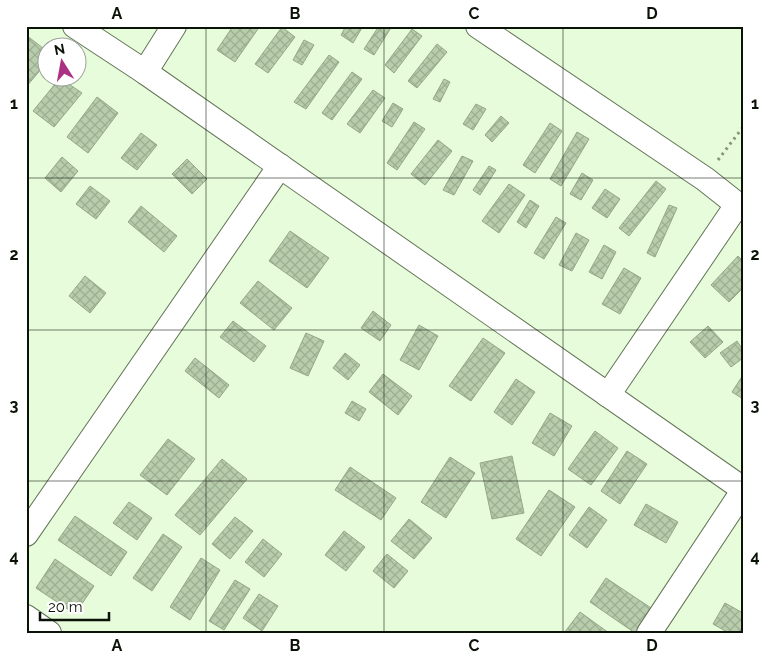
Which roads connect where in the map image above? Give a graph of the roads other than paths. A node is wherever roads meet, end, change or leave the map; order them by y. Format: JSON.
{"nodes":[{"id":1,"x":75,"y":26,"type":"edge"},
{"id":2,"x":174,"y":26,"type":"edge"},
{"id":3,"x":478,"y":26,"type":"edge"},
{"id":4,"x":145,"y":72,"type":"junction"},
{"id":5,"x":280,"y":166,"type":"junction"},
{"id":6,"x":740,"y":207,"type":"edge"},
{"id":7,"x":608,"y":395,"type":"junction"},
{"id":8,"x":743,"y":490,"type":"edge"},
{"id":9,"x":26,"y":534,"type":"edge"},
{"id":10,"x":26,"y":617,"type":"edge"},
{"id":11,"x":49,"y":633,"type":"edge"},
{"id":12,"x":649,"y":633,"type":"edge"}],
"edges":[{"from":1,"to":4,"type":"street"},
{"from":2,"to":4,"type":"street"},
{"from":3,"to":6,"type":"street"},
{"from":4,"to":5,"type":"street"},
{"from":5,"to":7,"type":"street"},
{"from":5,"to":9,"type":"street"},
{"from":6,"to":7,"type":"street"},
{"from":7,"to":8,"type":"street"},
{"from":8,"to":12,"type":"street"},
{"from":10,"to":11,"type":"street"}]}
